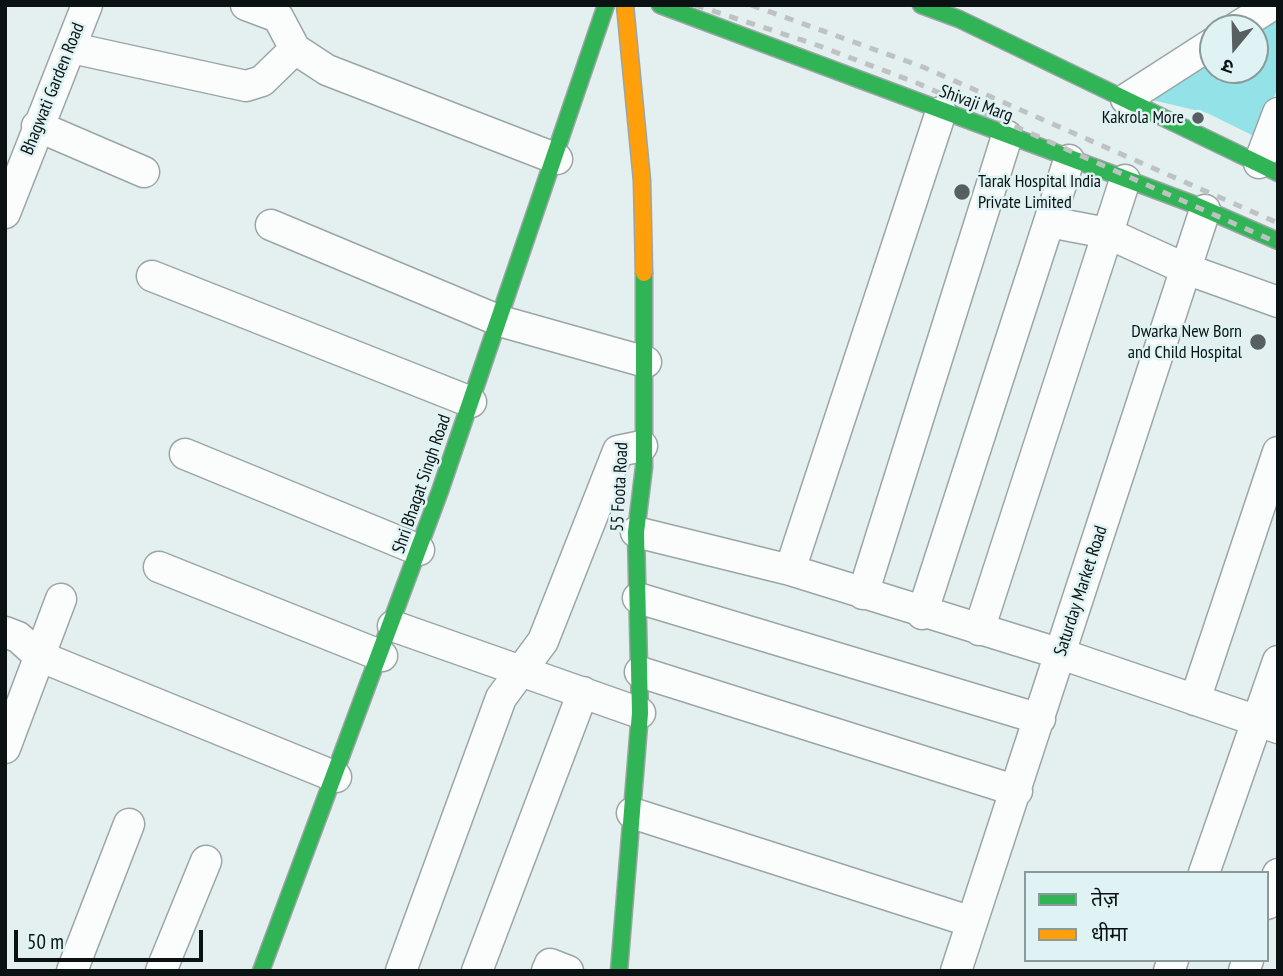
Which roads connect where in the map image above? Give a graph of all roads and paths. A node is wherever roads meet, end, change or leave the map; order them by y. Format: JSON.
{"nodes":[{"id":1,"x":87,"y":5,"type":"edge"},
{"id":2,"x":246,"y":5,"type":"edge"},
{"id":3,"x":606,"y":5,"type":"edge"},
{"id":4,"x":625,"y":5,"type":"edge"},
{"id":5,"x":660,"y":5,"type":"edge"},
{"id":6,"x":921,"y":5,"type":"edge"},
{"id":7,"x":974,"y":5,"type":"edge"},
{"id":8,"x":959,"y":19,"type":"junction"},
{"id":9,"x":72,"y":48,"type":"junction"},
{"id":10,"x":295,"y":49,"type":"junction"},
{"id":11,"x":1199,"y":52,"type":"edge"},
{"id":12,"x":1126,"y":99,"type":"junction"},
{"id":13,"x":941,"y":112,"type":"junction"},
{"id":14,"x":1278,"y":113,"type":"edge"},
{"id":15,"x":37,"y":126,"type":"junction"},
{"id":16,"x":1007,"y":136,"type":"junction"},
{"id":17,"x":557,"y":159,"type":"junction"},
{"id":18,"x":1069,"y":160,"type":"junction"},
{"id":19,"x":1268,"y":168,"type":"edge"},
{"id":20,"x":144,"y":172,"type":"dead end"},
{"id":21,"x":1125,"y":180,"type":"junction"},
{"id":22,"x":1205,"y":210,"type":"junction"},
{"id":23,"x":5,"y":213,"type":"edge"},
{"id":24,"x":1049,"y":222,"type":"junction"},
{"id":25,"x":271,"y":225,"type":"dead end"},
{"id":26,"x":1107,"y":233,"type":"junction"},
{"id":27,"x":1278,"y":241,"type":"edge"},
{"id":28,"x":1186,"y":269,"type":"junction"},
{"id":29,"x":152,"y":276,"type":"dead end"},
{"id":30,"x":1278,"y":303,"type":"edge"},
{"id":31,"x":500,"y":321,"type":"junction"},
{"id":32,"x":646,"y":362,"type":"junction"},
{"id":33,"x":471,"y":402,"type":"junction"},
{"id":34,"x":642,"y":446,"type":"junction"},
{"id":35,"x":1278,"y":452,"type":"edge"},
{"id":36,"x":185,"y":454,"type":"dead end"},
{"id":37,"x":636,"y":532,"type":"junction"},
{"id":38,"x":419,"y":550,"type":"junction"},
{"id":39,"x":159,"y":567,"type":"dead end"},
{"id":40,"x":790,"y":570,"type":"junction"},
{"id":41,"x":863,"y":594,"type":"junction"},
{"id":42,"x":638,"y":598,"type":"junction"},
{"id":43,"x":61,"y":599,"type":"dead end"},
{"id":44,"x":922,"y":614,"type":"junction"},
{"id":45,"x":393,"y":626,"type":"junction"},
{"id":46,"x":979,"y":630,"type":"junction"},
{"id":47,"x":5,"y":632,"type":"edge"},
{"id":48,"x":1061,"y":654,"type":"junction"},
{"id":49,"x":39,"y":656,"type":"junction"},
{"id":50,"x":382,"y":656,"type":"junction"},
{"id":51,"x":1278,"y":661,"type":"edge"},
{"id":52,"x":520,"y":671,"type":"junction"},
{"id":53,"x":640,"y":672,"type":"junction"},
{"id":54,"x":583,"y":692,"type":"junction"},
{"id":55,"x":1195,"y":700,"type":"junction"},
{"id":56,"x":640,"y":713,"type":"junction"},
{"id":57,"x":1040,"y":719,"type":"junction"},
{"id":58,"x":1267,"y":725,"type":"edge"},
{"id":59,"x":5,"y":748,"type":"edge"},
{"id":60,"x":336,"y":777,"type":"junction"},
{"id":61,"x":1017,"y":791,"type":"junction"},
{"id":62,"x":632,"y":813,"type":"junction"},
{"id":63,"x":129,"y":824,"type":"dead end"},
{"id":64,"x":206,"y":861,"type":"dead end"},
{"id":65,"x":1204,"y":871,"type":"edge"},
{"id":66,"x":1278,"y":874,"type":"edge"},
{"id":67,"x":1269,"y":899,"type":"edge"},
{"id":68,"x":971,"y":922,"type":"junction"},
{"id":69,"x":72,"y":971,"type":"edge"},
{"id":70,"x":161,"y":971,"type":"edge"},
{"id":71,"x":261,"y":971,"type":"edge"},
{"id":72,"x":401,"y":971,"type":"edge"},
{"id":73,"x":477,"y":971,"type":"edge"},
{"id":74,"x":547,"y":971,"type":"edge"},
{"id":75,"x":568,"y":971,"type":"edge"},
{"id":76,"x":619,"y":971,"type":"edge"},
{"id":77,"x":956,"y":971,"type":"edge"}],
"edges":[{"from":1,"to":9,"type":"street","name":"Bhagwati Garden Road"},
{"from":2,"to":10,"type":"street"},
{"from":3,"to":17,"type":"street","name":"Shri Bhagat Singh Road"},
{"from":4,"to":32,"type":"street","name":"55 Foota Road"},
{"from":5,"to":13,"type":"street","name":"Shivaji Marg"},
{"from":6,"to":8,"type":"street"},
{"from":7,"to":8,"type":"street"},
{"from":8,"to":12,"type":"street"},
{"from":9,"to":10,"type":"street"},
{"from":9,"to":15,"type":"street","name":"Bhagwati Garden Road"},
{"from":10,"to":17,"type":"street"},
{"from":11,"to":12,"type":"street"},
{"from":12,"to":19,"type":"street"},
{"from":13,"to":16,"type":"street","name":"Shivaji Marg"},
{"from":13,"to":40,"type":"street"},
{"from":14,"to":19,"type":"street"},
{"from":15,"to":20,"type":"street"},
{"from":15,"to":23,"type":"street","name":"Bhagwati Garden Road"},
{"from":16,"to":18,"type":"street","name":"Shivaji Marg"},
{"from":16,"to":41,"type":"street"},
{"from":17,"to":31,"type":"street","name":"Shri Bhagat Singh Road"},
{"from":18,"to":21,"type":"street","name":"Shivaji Marg"},
{"from":18,"to":24,"type":"street"},
{"from":21,"to":22,"type":"street","name":"Shivaji Marg"},
{"from":21,"to":26,"type":"street"},
{"from":22,"to":27,"type":"street","name":"Shivaji Marg"},
{"from":22,"to":28,"type":"street","name":"Saturday Market Road"},
{"from":24,"to":26,"type":"street"},
{"from":24,"to":44,"type":"street"},
{"from":25,"to":31,"type":"street"},
{"from":26,"to":28,"type":"street"},
{"from":26,"to":46,"type":"street"},
{"from":28,"to":30,"type":"street"},
{"from":28,"to":48,"type":"street","name":"Saturday Market Road"},
{"from":29,"to":33,"type":"street"},
{"from":31,"to":32,"type":"street"},
{"from":31,"to":33,"type":"street","name":"Shri Bhagat Singh Road"},
{"from":32,"to":34,"type":"street","name":"55 Foota Road"},
{"from":33,"to":38,"type":"street","name":"Shri Bhagat Singh Road"},
{"from":34,"to":37,"type":"street","name":"55 Foota Road"},
{"from":34,"to":52,"type":"street"},
{"from":35,"to":55,"type":"street"},
{"from":36,"to":38,"type":"street"},
{"from":37,"to":40,"type":"street"},
{"from":37,"to":42,"type":"street","name":"55 Foota Road"},
{"from":38,"to":45,"type":"street","name":"Shri Bhagat Singh Road"},
{"from":39,"to":50,"type":"street"},
{"from":40,"to":41,"type":"street"},
{"from":41,"to":44,"type":"street"},
{"from":42,"to":53,"type":"street","name":"55 Foota Road"},
{"from":42,"to":57,"type":"street"},
{"from":43,"to":49,"type":"street"},
{"from":44,"to":46,"type":"street"},
{"from":45,"to":50,"type":"street","name":"Shri Bhagat Singh Road"},
{"from":45,"to":52,"type":"street"},
{"from":46,"to":48,"type":"street"},
{"from":47,"to":49,"type":"street"},
{"from":48,"to":55,"type":"street"},
{"from":48,"to":57,"type":"street","name":"Saturday Market Road"},
{"from":49,"to":59,"type":"street"},
{"from":49,"to":60,"type":"street"},
{"from":50,"to":60,"type":"street","name":"Shri Bhagat Singh Road"},
{"from":51,"to":58,"type":"street"},
{"from":52,"to":54,"type":"street"},
{"from":52,"to":72,"type":"street"},
{"from":53,"to":56,"type":"street","name":"55 Foota Road"},
{"from":53,"to":61,"type":"street"},
{"from":54,"to":56,"type":"street"},
{"from":54,"to":73,"type":"street"},
{"from":55,"to":58,"type":"street"},
{"from":56,"to":62,"type":"street","name":"55 Foota Road"},
{"from":57,"to":61,"type":"street","name":"Saturday Market Road"},
{"from":58,"to":65,"type":"street"},
{"from":60,"to":71,"type":"street","name":"Shri Bhagat Singh Road"},
{"from":61,"to":68,"type":"street","name":"Saturday Market Road"},
{"from":62,"to":68,"type":"street"},
{"from":62,"to":76,"type":"street","name":"55 Foota Road"},
{"from":63,"to":69,"type":"street"},
{"from":64,"to":70,"type":"street"},
{"from":66,"to":67,"type":"street"},
{"from":68,"to":77,"type":"street","name":"Saturday Market Road"},
{"from":74,"to":75,"type":"street"}]}
